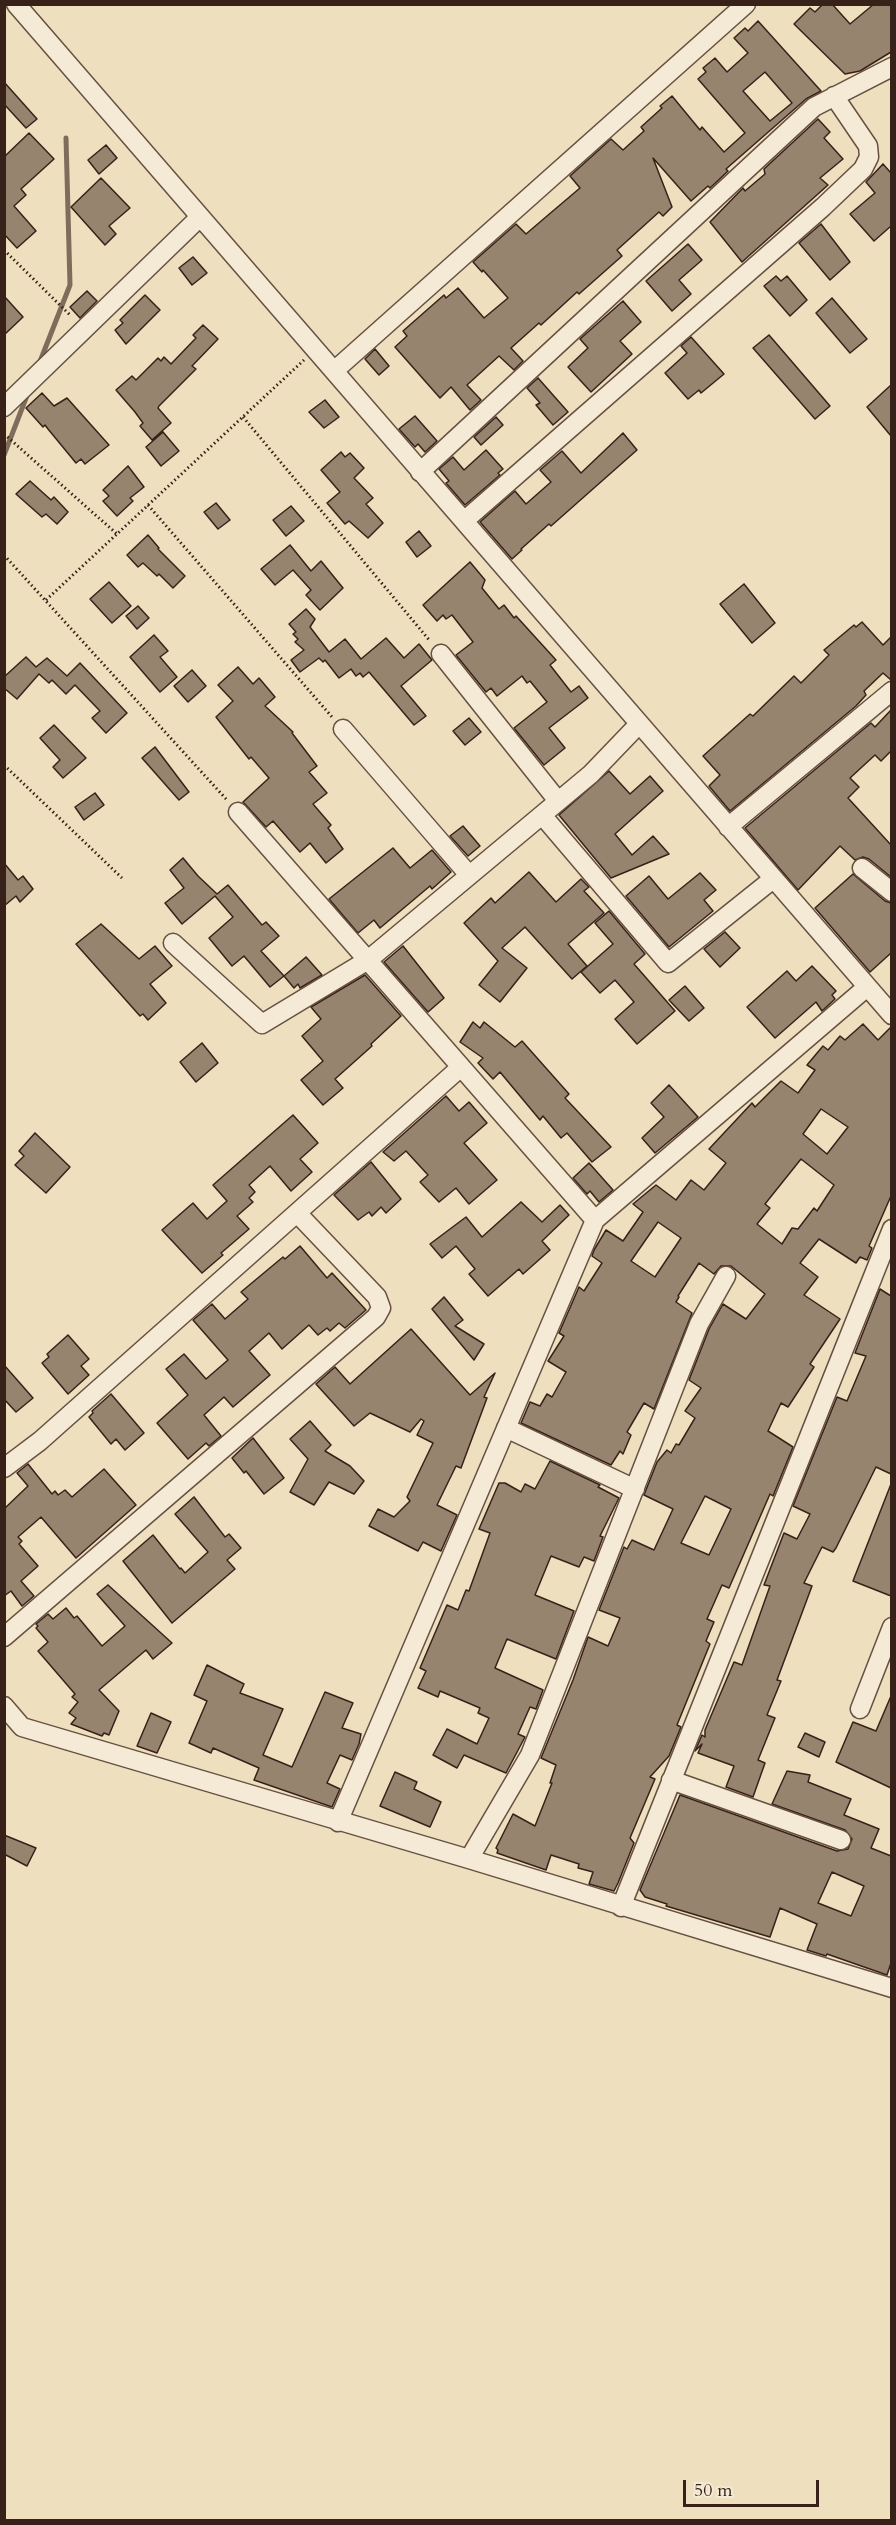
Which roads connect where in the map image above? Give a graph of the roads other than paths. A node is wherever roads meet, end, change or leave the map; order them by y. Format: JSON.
{"nodes":[{"id":1,"x":16,"y":4,"type":"edge"},
{"id":2,"x":746,"y":4,"type":"edge"},
{"id":3,"x":891,"y":67,"type":"edge"},
{"id":4,"x":834,"y":96,"type":"junction"},
{"id":5,"x":200,"y":217,"type":"junction"},
{"id":6,"x":333,"y":371,"type":"junction"},
{"id":7,"x":4,"y":407,"type":"edge"},
{"id":8,"x":420,"y":472,"type":"junction"},
{"id":9,"x":464,"y":521,"type":"junction"},
{"id":10,"x":441,"y":654,"type":"road end"},
{"id":11,"x":891,"y":691,"type":"edge"},
{"id":12,"x":639,"y":724,"type":"junction"},
{"id":13,"x":344,"y":729,"type":"road end"},
{"id":14,"x":558,"y":801,"type":"junction"},
{"id":15,"x":238,"y":812,"type":"road end"},
{"id":16,"x":543,"y":814,"type":"junction"},
{"id":17,"x":728,"y":827,"type":"junction"},
{"id":18,"x":862,"y":868,"type":"dead end"},
{"id":19,"x":469,"y":876,"type":"junction"},
{"id":20,"x":773,"y":879,"type":"junction"},
{"id":21,"x":891,"y":892,"type":"edge"},
{"id":22,"x":173,"y":943,"type":"dead end"},
{"id":23,"x":368,"y":960,"type":"junction"},
{"id":24,"x":867,"y":987,"type":"junction"},
{"id":25,"x":891,"y":1016,"type":"edge"},
{"id":26,"x":461,"y":1067,"type":"junction"},
{"id":27,"x":297,"y":1213,"type":"junction"},
{"id":28,"x":595,"y":1220,"type":"junction"},
{"id":29,"x":891,"y":1229,"type":"edge"},
{"id":30,"x":726,"y":1276,"type":"dead end"},
{"id":31,"x":506,"y":1428,"type":"junction"},
{"id":32,"x":4,"y":1468,"type":"edge"},
{"id":33,"x":635,"y":1489,"type":"junction"},
{"id":34,"x":891,"y":1627,"type":"edge"},
{"id":35,"x":4,"y":1637,"type":"edge"},
{"id":36,"x":4,"y":1706,"type":"edge"},
{"id":37,"x":860,"y":1709,"type":"dead end"},
{"id":38,"x":671,"y":1780,"type":"junction"},
{"id":39,"x":338,"y":1822,"type":"junction"},
{"id":40,"x":841,"y":1840,"type":"dead end"},
{"id":41,"x":469,"y":1859,"type":"junction"},
{"id":42,"x":621,"y":1907,"type":"junction"},
{"id":43,"x":891,"y":1988,"type":"edge"}],
"edges":[{"from":1,"to":5,"type":"street"},
{"from":2,"to":6,"type":"street"},
{"from":3,"to":4,"type":"street"},
{"from":4,"to":8,"type":"street"},
{"from":4,"to":9,"type":"street"},
{"from":5,"to":6,"type":"street"},
{"from":5,"to":7,"type":"street"},
{"from":6,"to":8,"type":"street"},
{"from":8,"to":9,"type":"street"},
{"from":9,"to":12,"type":"street"},
{"from":10,"to":14,"type":"street"},
{"from":11,"to":17,"type":"street"},
{"from":12,"to":14,"type":"street"},
{"from":12,"to":17,"type":"street"},
{"from":13,"to":19,"type":"street"},
{"from":14,"to":16,"type":"street"},
{"from":15,"to":23,"type":"street"},
{"from":16,"to":19,"type":"street"},
{"from":16,"to":20,"type":"street"},
{"from":17,"to":20,"type":"street"},
{"from":18,"to":21,"type":"street"},
{"from":19,"to":23,"type":"street"},
{"from":20,"to":24,"type":"street"},
{"from":22,"to":23,"type":"street"},
{"from":23,"to":26,"type":"street"},
{"from":24,"to":25,"type":"street"},
{"from":24,"to":28,"type":"street"},
{"from":26,"to":27,"type":"street"},
{"from":26,"to":28,"type":"street"},
{"from":27,"to":32,"type":"street"},
{"from":27,"to":35,"type":"street"},
{"from":28,"to":31,"type":"street"},
{"from":29,"to":38,"type":"street"},
{"from":30,"to":33,"type":"street"},
{"from":31,"to":33,"type":"street"},
{"from":31,"to":39,"type":"street"},
{"from":33,"to":41,"type":"street"},
{"from":34,"to":37,"type":"street"},
{"from":36,"to":39,"type":"street"},
{"from":38,"to":40,"type":"street"},
{"from":38,"to":42,"type":"street"},
{"from":39,"to":41,"type":"street"},
{"from":41,"to":42,"type":"street"},
{"from":42,"to":43,"type":"street"}]}
